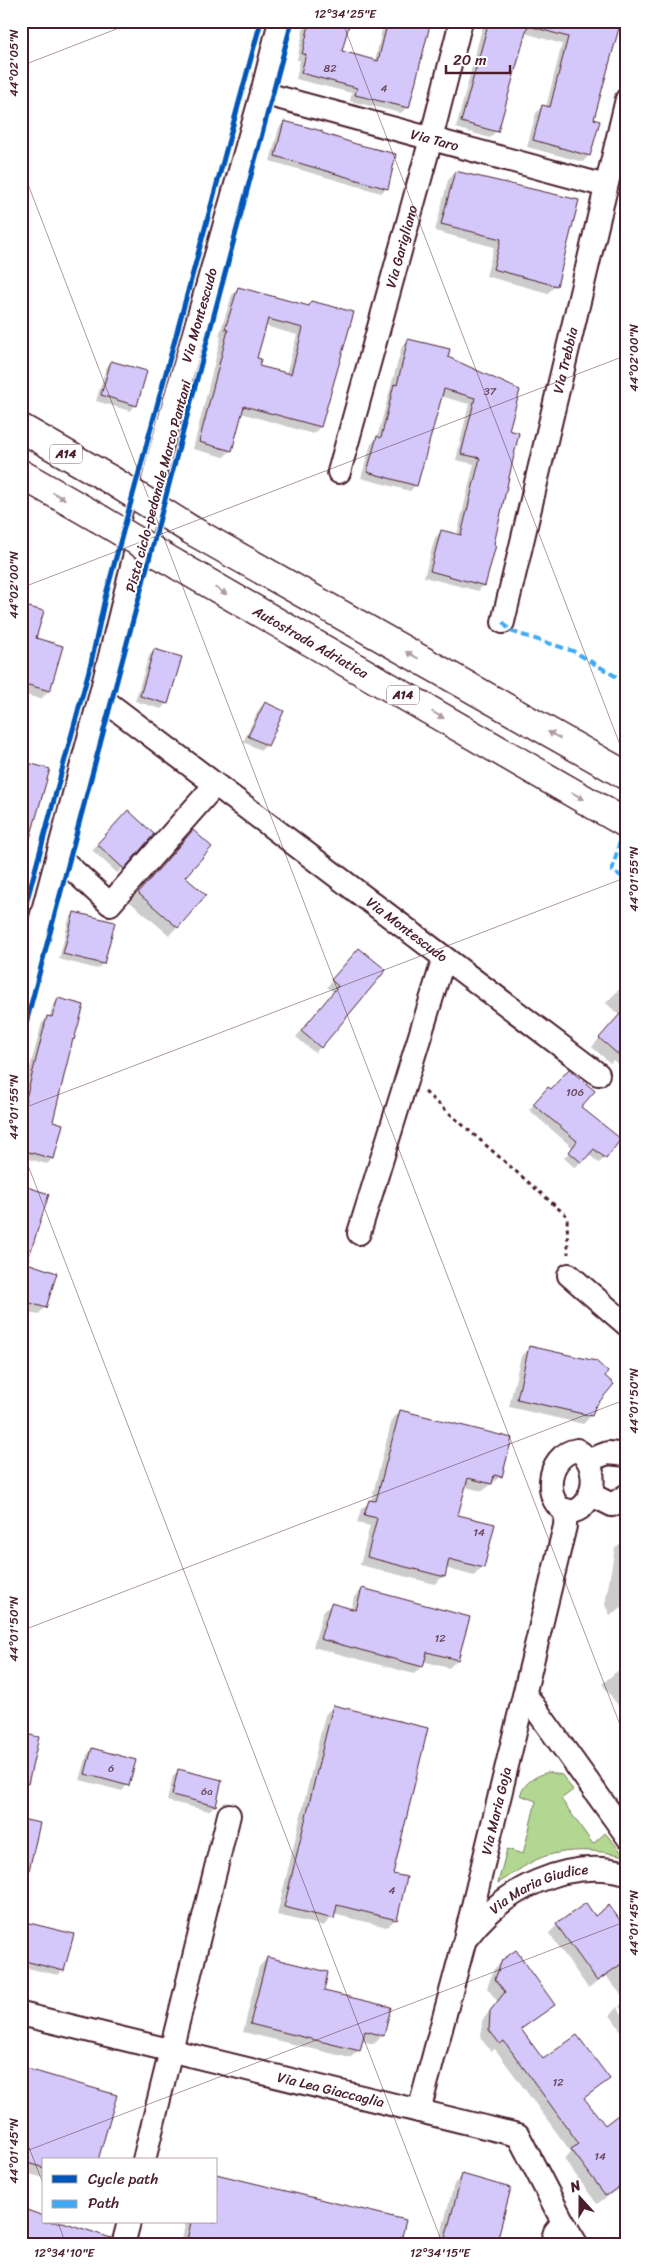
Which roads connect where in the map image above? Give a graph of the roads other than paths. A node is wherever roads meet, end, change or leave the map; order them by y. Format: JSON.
{"nodes":[{"id":1,"x":280,"y":21,"type":"edge"},
{"id":2,"x":461,"y":21,"type":"edge"},
{"id":3,"x":262,"y":93,"type":"junction"},
{"id":4,"x":627,"y":99,"type":"edge"},
{"id":5,"x":431,"y":139,"type":"junction"},
{"id":6,"x":606,"y":186,"type":"junction"},
{"id":7,"x":21,"y":428,"type":"edge"},
{"id":8,"x":338,"y":472,"type":"dead end"},
{"id":9,"x":21,"y":474,"type":"edge"},
{"id":10,"x":503,"y":622,"type":"dead end"},
{"id":11,"x":100,"y":697,"type":"junction"},
{"id":12,"x":627,"y":776,"type":"edge"},
{"id":13,"x":214,"y":785,"type":"junction"},
{"id":14,"x":627,"y":824,"type":"edge"},
{"id":15,"x":59,"y":857,"type":"junction"},
{"id":16,"x":26,"y":952,"type":"edge"},
{"id":17,"x":444,"y":958,"type":"junction"},
{"id":18,"x":21,"y":993,"type":"edge"},
{"id":19,"x":598,"y":1074,"type":"dead end"},
{"id":20,"x":360,"y":1233,"type":"dead end"},
{"id":21,"x":569,"y":1275,"type":"road end"},
{"id":22,"x":627,"y":1325,"type":"edge"},
{"id":23,"x":627,"y":1455,"type":"edge"},
{"id":24,"x":589,"y":1460,"type":"junction"},
{"id":25,"x":590,"y":1494,"type":"junction"},
{"id":26,"x":627,"y":1495,"type":"edge"},
{"id":27,"x":566,"y":1510,"type":"junction"},
{"id":28,"x":525,"y":1694,"type":"junction"},
{"id":29,"x":229,"y":1815,"type":"dead end"},
{"id":30,"x":627,"y":1836,"type":"edge"},
{"id":31,"x":627,"y":1873,"type":"edge"},
{"id":32,"x":465,"y":1939,"type":"junction"},
{"id":33,"x":21,"y":2014,"type":"edge"},
{"id":34,"x":171,"y":2051,"type":"junction"},
{"id":35,"x":419,"y":2111,"type":"junction"},
{"id":36,"x":144,"y":2158,"type":"edge"},
{"id":37,"x":562,"y":2222,"type":"junction"},
{"id":38,"x":128,"y":2224,"type":"edge"},
{"id":39,"x":123,"y":2245,"type":"edge"},
{"id":40,"x":551,"y":2245,"type":"edge"},
{"id":41,"x":577,"y":2245,"type":"edge"}],
"edges":[{"from":1,"to":3,"type":"street","name":"Via Montescudo"},
{"from":2,"to":5,"type":"street","name":"Via Garigliano"},
{"from":3,"to":5,"type":"street","name":"Via Taro"},
{"from":3,"to":11,"type":"street","name":"Via Montescudo"},
{"from":4,"to":6,"type":"street","name":"Via Trebbia"},
{"from":5,"to":6,"type":"street","name":"Via Taro"},
{"from":5,"to":8,"type":"street","name":"Via Garigliano"},
{"from":6,"to":10,"type":"street","name":"Via Trebbia"},
{"from":12,"to":7,"type":"highway","number":"A14","one_way":true,"bridge":true},
{"from":9,"to":14,"type":"highway","name":"Autostrada Adriatica","number":"A14","one_way":true,"bridge":true},
{"from":11,"to":13,"type":"street","name":"Via Montescudo"},
{"from":11,"to":15,"type":"street","name":"Via Montescudo"},
{"from":13,"to":15,"type":"street"},
{"from":13,"to":17,"type":"street","name":"Via Montescudo"},
{"from":15,"to":16,"type":"street","name":"Via Montescudo"},
{"from":16,"to":18,"type":"street","name":"Via Montescudo"},
{"from":17,"to":19,"type":"street","name":"Via Montescudo"},
{"from":17,"to":20,"type":"street"},
{"from":21,"to":22,"type":"street"},
{"from":23,"to":24,"type":"street"},
{"from":24,"to":25,"type":"street"},
{"from":24,"to":27,"type":"street"},
{"from":25,"to":26,"type":"street"},
{"from":25,"to":27,"type":"street"},
{"from":27,"to":28,"type":"street","name":"Via Maria Goja"},
{"from":28,"to":30,"type":"street"},
{"from":28,"to":32,"type":"street","name":"Via Maria Goja"},
{"from":29,"to":34,"type":"street"},
{"from":31,"to":32,"type":"street","name":"Via Maria Giudice"},
{"from":32,"to":35,"type":"street","name":"Via Maria Goja"},
{"from":33,"to":34,"type":"street","name":"Via Lea Giaccaglia"},
{"from":34,"to":35,"type":"street","name":"Via Lea Giaccaglia"},
{"from":34,"to":36,"type":"street"},
{"from":35,"to":37,"type":"street","name":"Via Lea Giaccaglia"},
{"from":37,"to":40,"type":"street"},
{"from":37,"to":41,"type":"street","name":"Via Lea Giaccaglia"},
{"from":38,"to":39,"type":"street"}]}
